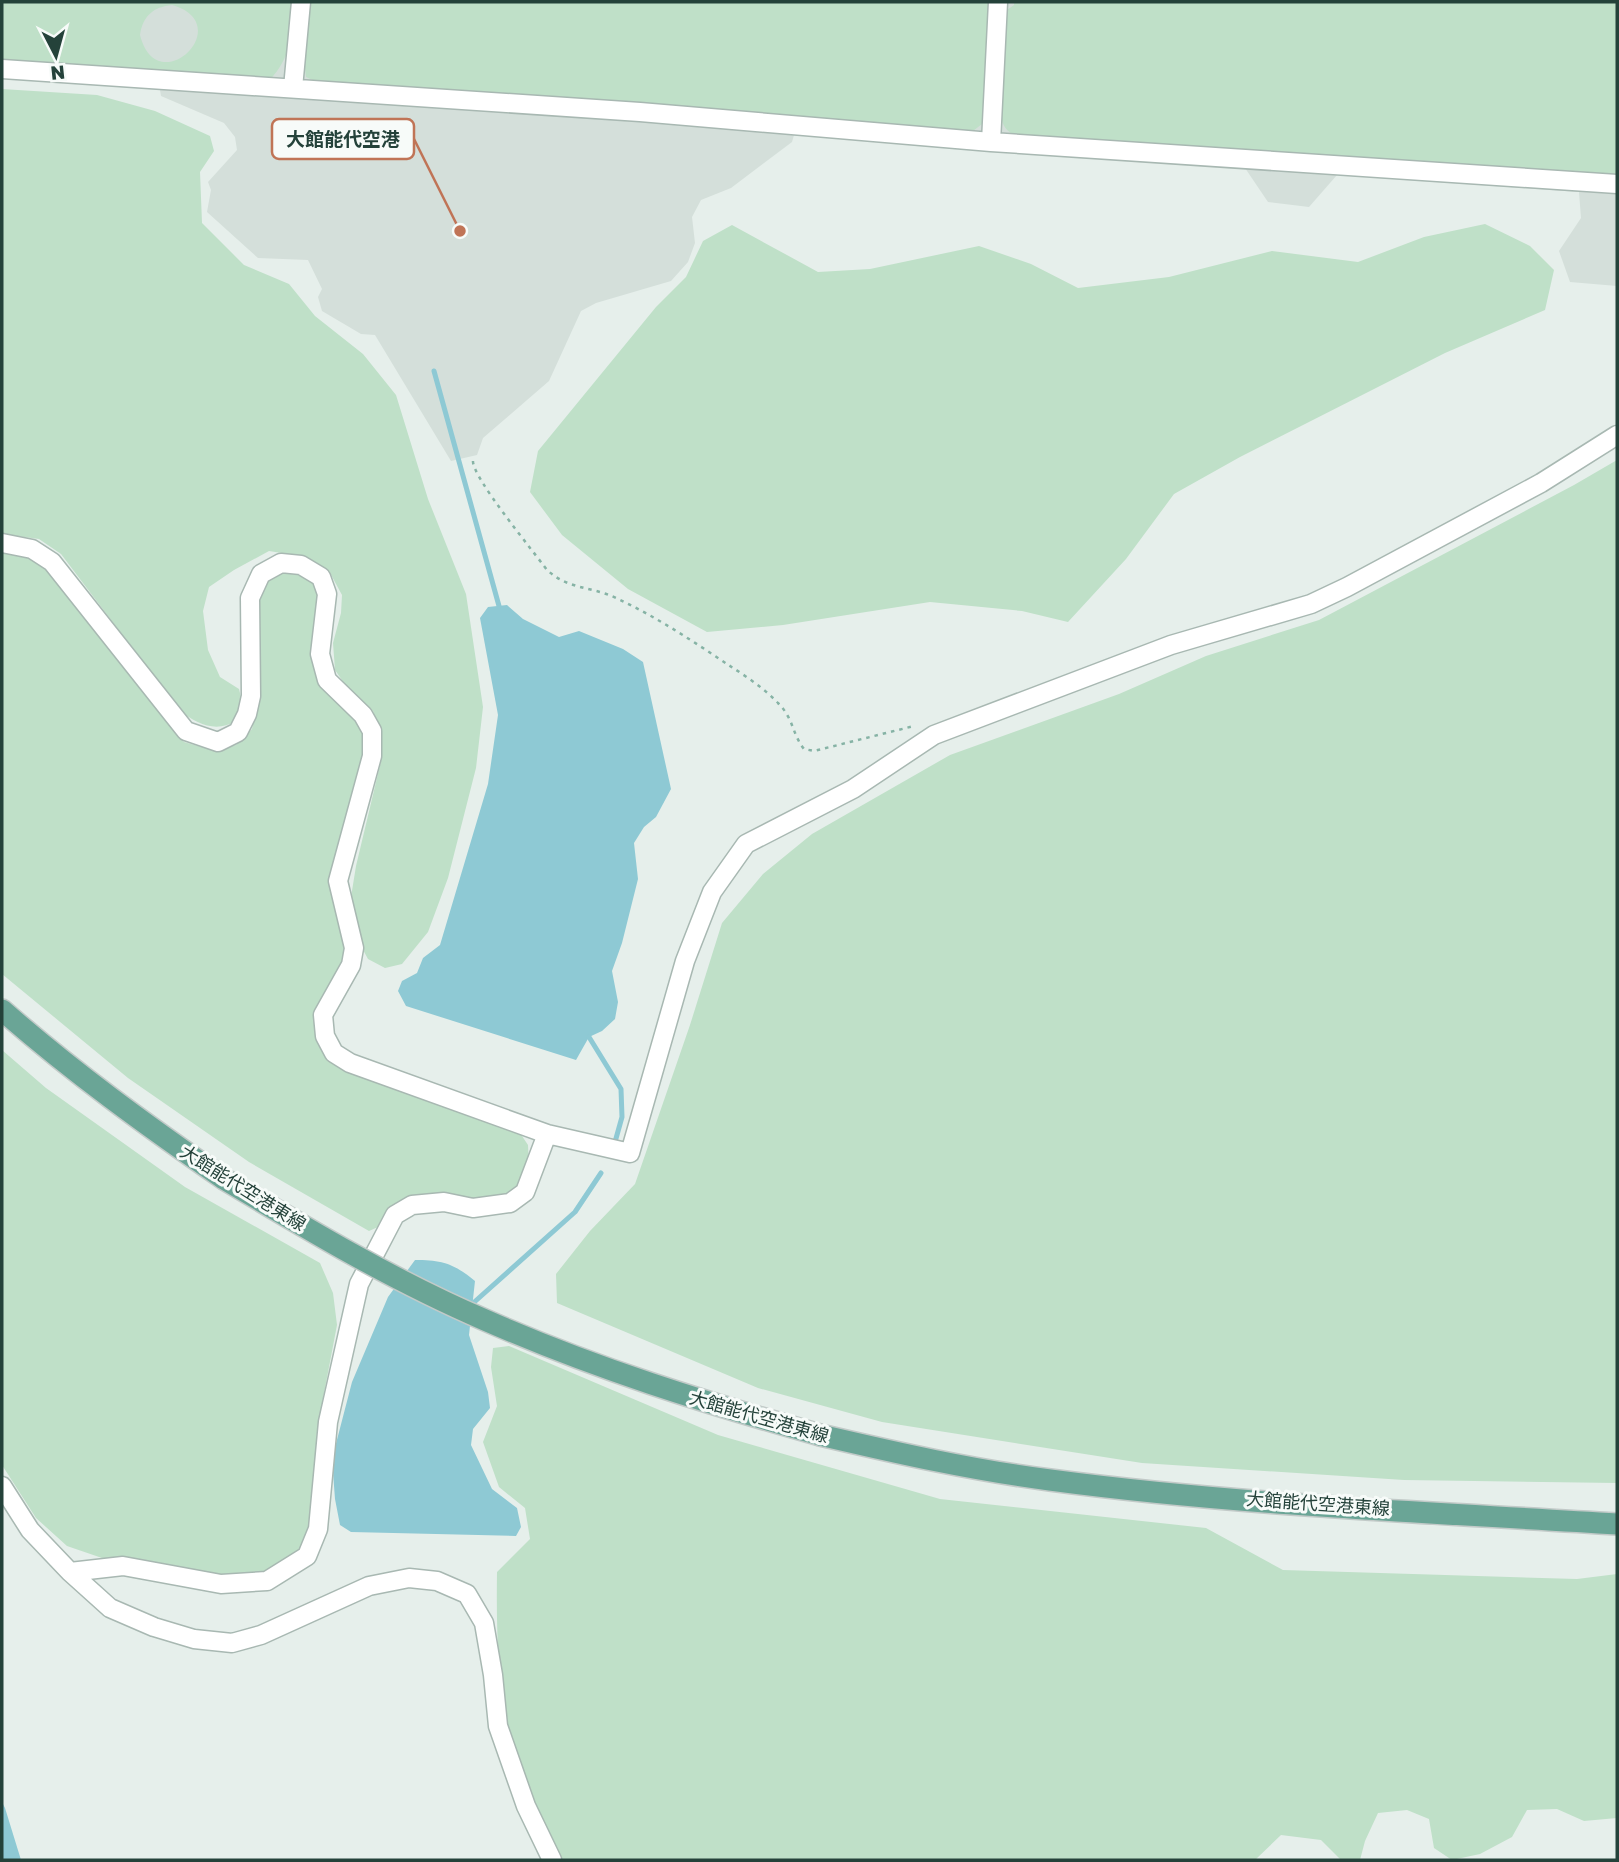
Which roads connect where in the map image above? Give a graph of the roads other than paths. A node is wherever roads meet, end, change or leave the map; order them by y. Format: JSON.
{"nodes":[{"id":1,"x":301,"y":2,"type":"edge"},
{"id":2,"x":998,"y":2,"type":"edge"},
{"id":3,"x":2,"y":69,"type":"edge"},
{"id":4,"x":293,"y":88,"type":"junction"},
{"id":5,"x":992,"y":142,"type":"junction"},
{"id":6,"x":1617,"y":184,"type":"edge"},
{"id":7,"x":1617,"y":435,"type":"edge"},
{"id":8,"x":2,"y":543,"type":"edge"},
{"id":9,"x":2,"y":1010,"type":"edge"},
{"id":10,"x":547,"y":1134,"type":"junction"},
{"id":11,"x":2,"y":1486,"type":"edge"},
{"id":12,"x":1617,"y":1524,"type":"edge"},
{"id":13,"x":70,"y":1572,"type":"junction"},
{"id":14,"x":552,"y":1860,"type":"edge"}],
"edges":[{"from":1,"to":4,"type":"street"},
{"from":2,"to":5,"type":"street"},
{"from":3,"to":4,"type":"street"},
{"from":4,"to":5,"type":"street"},
{"from":5,"to":6,"type":"street"},
{"from":7,"to":10,"type":"street"},
{"from":8,"to":10,"type":"street"},
{"from":9,"to":12,"type":"main road","name":"大館能代空港東線","bridge":true},
{"from":10,"to":13,"type":"street"},
{"from":11,"to":13,"type":"street"},
{"from":13,"to":14,"type":"street"}]}
